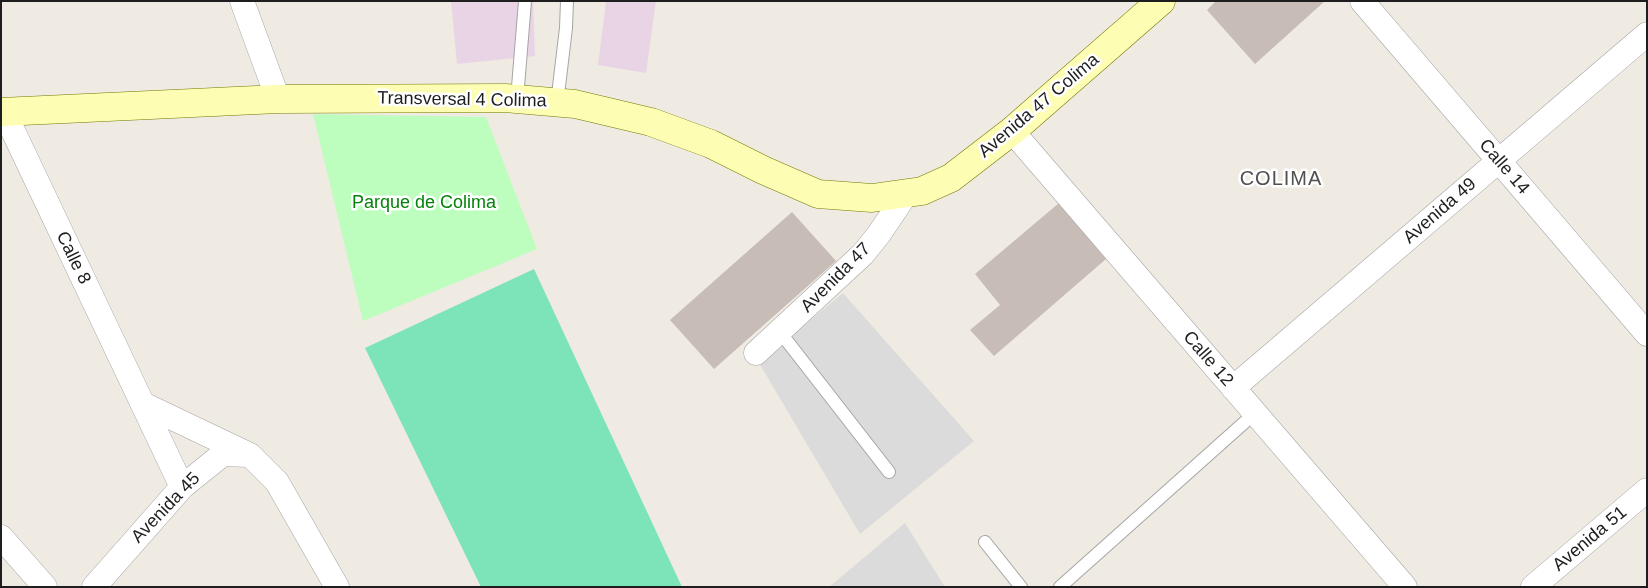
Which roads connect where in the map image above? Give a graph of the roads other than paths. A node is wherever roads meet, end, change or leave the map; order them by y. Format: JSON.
{"nodes":[{"id":1,"x":242,"y":1,"type":"edge"},
{"id":2,"x":525,"y":1,"type":"edge"},
{"id":3,"x":567,"y":1,"type":"edge"},
{"id":4,"x":1161,"y":1,"type":"edge"},
{"id":5,"x":1362,"y":1,"type":"edge"},
{"id":6,"x":1647,"y":34,"type":"edge"},
{"id":7,"x":278,"y":99,"type":"junction"},
{"id":8,"x":517,"y":99,"type":"junction"},
{"id":9,"x":558,"y":103,"type":"junction"},
{"id":10,"x":2,"y":112,"type":"edge"},
{"id":11,"x":1012,"y":132,"type":"junction"},
{"id":12,"x":1499,"y":161,"type":"junction"},
{"id":13,"x":906,"y":194,"type":"junction"},
{"id":14,"x":780,"y":332,"type":"junction"},
{"id":15,"x":1647,"y":334,"type":"edge"},
{"id":16,"x":756,"y":353,"type":"dead end"},
{"id":17,"x":1233,"y":388,"type":"junction"},
{"id":18,"x":143,"y":404,"type":"junction"},
{"id":19,"x":1255,"y":413,"type":"junction"},
{"id":20,"x":250,"y":455,"type":"junction"},
{"id":21,"x":889,"y":472,"type":"dead end"},
{"id":22,"x":182,"y":487,"type":"junction"},
{"id":23,"x":1647,"y":490,"type":"edge"},
{"id":24,"x":1,"y":537,"type":"edge"},
{"id":25,"x":985,"y":542,"type":"dead end"},
{"id":26,"x":45,"y":587,"type":"edge"},
{"id":27,"x":94,"y":587,"type":"edge"},
{"id":28,"x":337,"y":587,"type":"edge"},
{"id":29,"x":1021,"y":587,"type":"edge"},
{"id":30,"x":1060,"y":587,"type":"edge"},
{"id":31,"x":1405,"y":587,"type":"edge"},
{"id":32,"x":1533,"y":587,"type":"edge"}],
"edges":[{"from":1,"to":7,"type":"street"},
{"from":2,"to":8,"type":"lane"},
{"from":3,"to":9,"type":"lane"},
{"from":4,"to":11,"type":"main road","name":"Avenida 47 Colima"},
{"from":5,"to":12,"type":"street","name":"Calle 14"},
{"from":6,"to":12,"type":"street","name":"Avenida 49"},
{"from":7,"to":8,"type":"main road","name":"Transversal 4 Colima"},
{"from":7,"to":10,"type":"main road","name":"Transversal 4 Colima"},
{"from":8,"to":9,"type":"main road","name":"Transversal 4 Colima"},
{"from":9,"to":13,"type":"main road","name":"Transversal 4 Colima"},
{"from":10,"to":18,"type":"street","name":"Calle 8"},
{"from":11,"to":13,"type":"main road","name":"Avenida 47 Colima"},
{"from":11,"to":17,"type":"street","name":"Calle 12"},
{"from":12,"to":15,"type":"street","name":"Calle 14"},
{"from":12,"to":17,"type":"street","name":"Avenida 49"},
{"from":13,"to":14,"type":"street","name":"Avenida 47"},
{"from":14,"to":16,"type":"street","name":"Avenida 47"},
{"from":14,"to":21,"type":"lane"},
{"from":17,"to":19,"type":"street","name":"Calle 12"},
{"from":18,"to":20,"type":"street"},
{"from":18,"to":22,"type":"street","name":"Calle 8"},
{"from":19,"to":30,"type":"lane"},
{"from":19,"to":31,"type":"street","name":"Calle 12"},
{"from":20,"to":22,"type":"street","name":"Avenida 45"},
{"from":20,"to":28,"type":"street"},
{"from":22,"to":27,"type":"street","name":"Avenida 45"},
{"from":23,"to":32,"type":"street","name":"Avenida 51"},
{"from":24,"to":26,"type":"street"},
{"from":25,"to":29,"type":"lane"}]}
